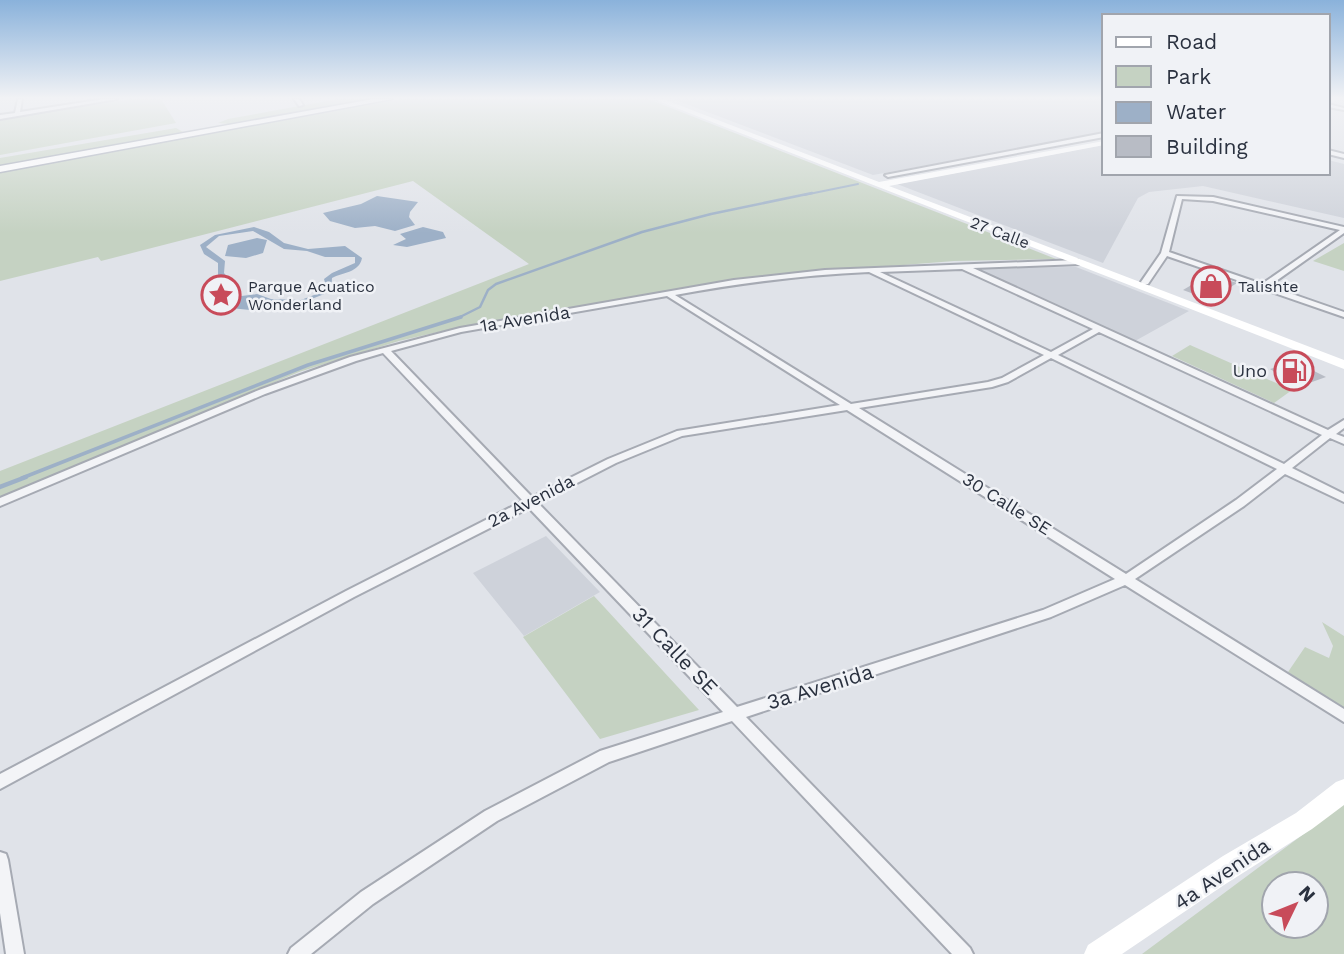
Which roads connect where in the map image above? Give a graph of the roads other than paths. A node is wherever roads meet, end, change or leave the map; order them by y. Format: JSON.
{"nodes":[{"id":1,"x":83,"y":144,"type":"edge"},
{"id":2,"x":142,"y":144,"type":"edge"},
{"id":3,"x":778,"y":144,"type":"edge"},
{"id":4,"x":783,"y":144,"type":"edge"},
{"id":5,"x":1061,"y":144,"type":"edge"},
{"id":6,"x":1101,"y":144,"type":"edge"},
{"id":7,"x":51,"y":149,"type":"dead end"},
{"id":8,"x":0,"y":169,"type":"edge"},
{"id":9,"x":878,"y":180,"type":"junction"},
{"id":10,"x":1344,"y":230,"type":"edge"},
{"id":11,"x":1165,"y":253,"type":"junction"},
{"id":12,"x":1077,"y":262,"type":"junction"},
{"id":13,"x":961,"y":266,"type":"junction"},
{"id":14,"x":868,"y":269,"type":"junction"},
{"id":15,"x":1144,"y":282,"type":"junction"},
{"id":16,"x":1263,"y":287,"type":"junction"},
{"id":17,"x":668,"y":294,"type":"junction"},
{"id":18,"x":1344,"y":315,"type":"edge"},
{"id":19,"x":1099,"y":329,"type":"junction"},
{"id":20,"x":385,"y":350,"type":"junction"},
{"id":21,"x":1051,"y":355,"type":"junction"},
{"id":22,"x":1344,"y":357,"type":"edge"},
{"id":23,"x":1344,"y":365,"type":"edge"},
{"id":24,"x":851,"y":406,"type":"junction"},
{"id":25,"x":1344,"y":423,"type":"edge"},
{"id":26,"x":1329,"y":435,"type":"junction"},
{"id":27,"x":1344,"y":441,"type":"edge"},
{"id":28,"x":1284,"y":468,"type":"junction"},
{"id":29,"x":1344,"y":498,"type":"edge"},
{"id":30,"x":530,"y":500,"type":"junction"},
{"id":31,"x":0,"y":502,"type":"edge"},
{"id":32,"x":1127,"y":579,"type":"junction"},
{"id":33,"x":735,"y":713,"type":"junction"},
{"id":34,"x":1344,"y":716,"type":"edge"},
{"id":35,"x":0,"y":782,"type":"edge"},
{"id":36,"x":1344,"y":790,"type":"edge"},
{"id":37,"x":0,"y":860,"type":"edge"},
{"id":38,"x":15,"y":954,"type":"edge"},
{"id":39,"x":297,"y":954,"type":"edge"},
{"id":40,"x":964,"y":954,"type":"edge"},
{"id":41,"x":1097,"y":954,"type":"edge"}],
"edges":[{"from":1,"to":7,"type":"main road"},
{"from":2,"to":8,"type":"main road"},
{"from":3,"to":9,"type":"main road","name":"27 Calle"},
{"from":4,"to":9,"type":"main road","name":"27 Calle"},
{"from":5,"to":9,"type":"street"},
{"from":6,"to":9,"type":"main road"},
{"from":9,"to":12,"type":"main road","name":"27 Calle"},
{"from":9,"to":15,"type":"main road","name":"27 Calle"},
{"from":10,"to":11,"type":"street"},
{"from":10,"to":16,"type":"street"},
{"from":11,"to":15,"type":"street"},
{"from":11,"to":16,"type":"street"},
{"from":12,"to":13,"type":"street","name":"1a Avenida"},
{"from":12,"to":23,"type":"main road","name":"27 Calle"},
{"from":13,"to":14,"type":"street","name":"1a Avenida"},
{"from":13,"to":19,"type":"street"},
{"from":14,"to":17,"type":"street","name":"1a Avenida"},
{"from":14,"to":21,"type":"street"},
{"from":15,"to":22,"type":"main road","name":"27 Calle"},
{"from":16,"to":18,"type":"street"},
{"from":17,"to":20,"type":"street","name":"1a Avenida"},
{"from":17,"to":24,"type":"street","name":"30 Calle SE"},
{"from":19,"to":21,"type":"street","name":"2a Avenida"},
{"from":19,"to":26,"type":"street"},
{"from":20,"to":30,"type":"street","name":"31 Calle SE"},
{"from":20,"to":31,"type":"street","name":"1a Avenida"},
{"from":21,"to":24,"type":"street","name":"2a Avenida"},
{"from":21,"to":28,"type":"street"},
{"from":24,"to":30,"type":"street","name":"2a Avenida"},
{"from":24,"to":32,"type":"street","name":"30 Calle SE"},
{"from":25,"to":26,"type":"street","name":"3a Avenida"},
{"from":26,"to":27,"type":"street"},
{"from":26,"to":28,"type":"street","name":"3a Avenida"},
{"from":28,"to":29,"type":"street"},
{"from":28,"to":32,"type":"street","name":"3a Avenida"},
{"from":30,"to":33,"type":"street","name":"31 Calle SE"},
{"from":30,"to":35,"type":"street","name":"2a Avenida"},
{"from":32,"to":33,"type":"street","name":"3a Avenida"},
{"from":32,"to":34,"type":"street","name":"30 Calle SE"},
{"from":33,"to":39,"type":"street","name":"3a Avenida"},
{"from":33,"to":40,"type":"street","name":"31 Calle SE"},
{"from":36,"to":41,"type":"main road","name":"4a Avenida"},
{"from":37,"to":38,"type":"street"}]}
